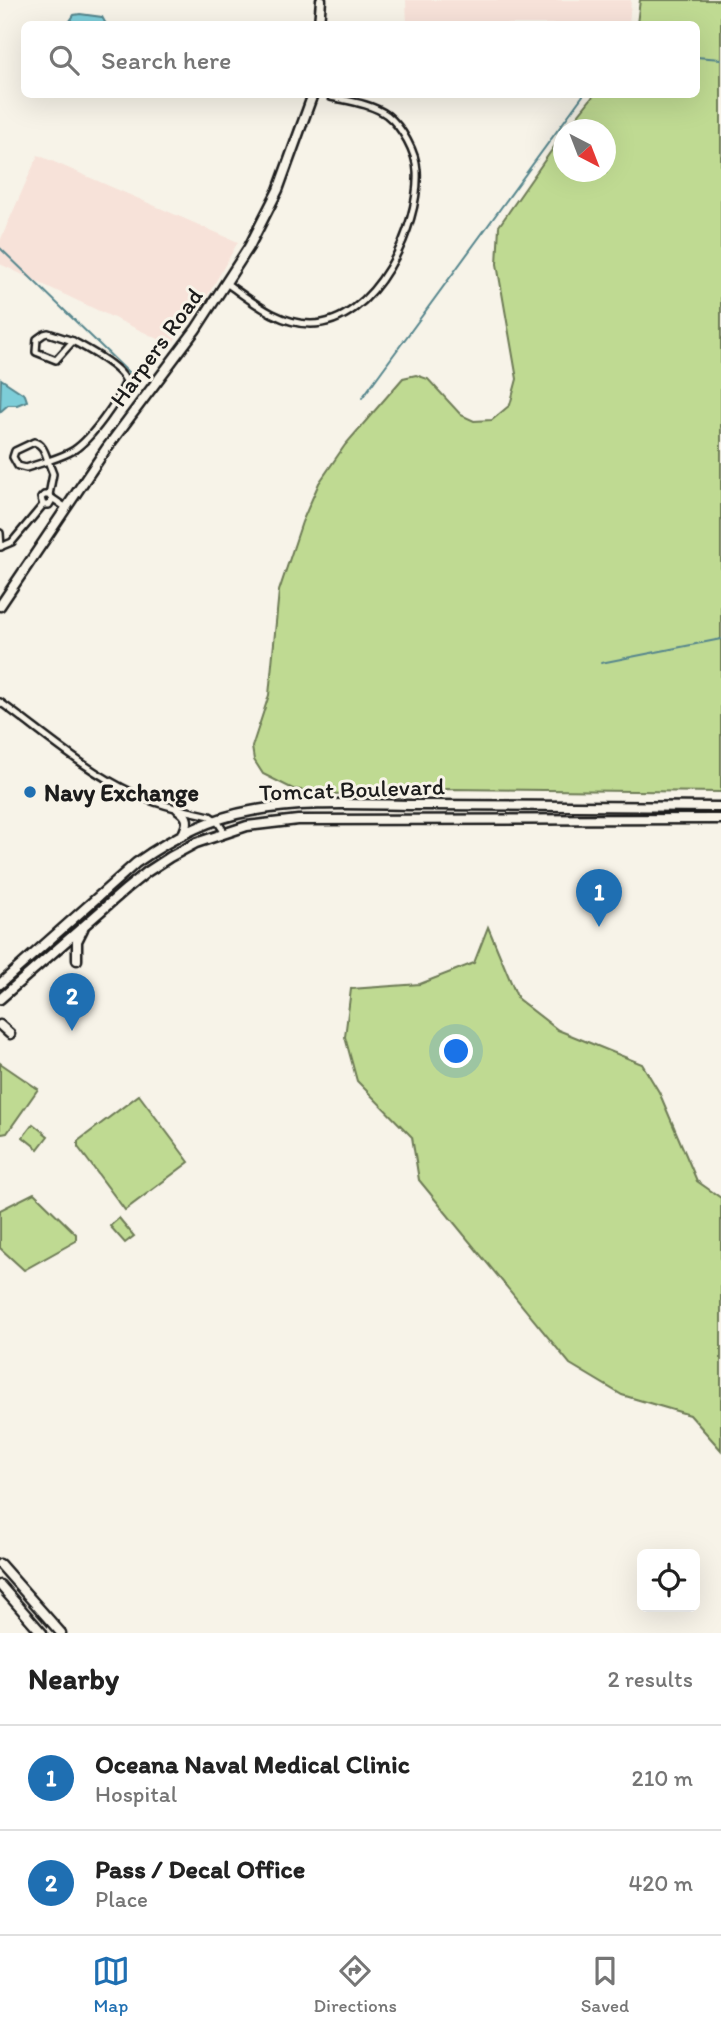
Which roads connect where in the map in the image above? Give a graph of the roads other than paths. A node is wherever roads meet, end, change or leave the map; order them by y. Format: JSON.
{"nodes":[{"id":1,"x":321,"y":0,"type":"edge"},
{"id":2,"x":320,"y":21,"type":"edge"},
{"id":3,"x":311,"y":98,"type":"edge"},
{"id":4,"x":335,"y":98,"type":"edge"},
{"id":5,"x":226,"y":283,"type":"junction"},
{"id":6,"x":73,"y":341,"type":"junction"},
{"id":7,"x":48,"y":461,"type":"junction"},
{"id":8,"x":51,"y":497,"type":"junction"},
{"id":9,"x":46,"y":505,"type":"junction"},
{"id":10,"x":63,"y":510,"type":"junction"},
{"id":11,"x":0,"y":533,"type":"edge"},
{"id":12,"x":1,"y":547,"type":"edge"},
{"id":13,"x":0,"y":606,"type":"edge"},
{"id":14,"x":0,"y":702,"type":"edge"},
{"id":15,"x":721,"y":807,"type":"edge"},
{"id":16,"x":178,"y":809,"type":"junction"},
{"id":17,"x":721,"y":819,"type":"edge"},
{"id":18,"x":217,"y":821,"type":"junction"},
{"id":19,"x":225,"y":833,"type":"junction"},
{"id":20,"x":183,"y":834,"type":"junction"},
{"id":21,"x":84,"y":926,"type":"junction"},
{"id":22,"x":77,"y":960,"type":"dead end"},
{"id":23,"x":0,"y":984,"type":"edge"},
{"id":24,"x":0,"y":999,"type":"edge"},
{"id":25,"x":0,"y":1025,"type":"edge"},
{"id":26,"x":10,"y":1034,"type":"dead end"},
{"id":27,"x":0,"y":1563,"type":"edge"},
{"id":28,"x":0,"y":1585,"type":"edge"},
{"id":29,"x":42,"y":1633,"type":"edge"},
{"id":30,"x":61,"y":1633,"type":"edge"}],
"edges":[{"from":1,"to":2,"type":"main road"},
{"from":3,"to":5,"type":"main road","name":"Harpers Road"},
{"from":4,"to":5,"type":"street"},
{"from":5,"to":10,"type":"main road","name":"Harpers Road"},
{"from":6,"to":6,"type":"street"},
{"from":6,"to":7,"type":"street"},
{"from":7,"to":7,"type":"street"},
{"from":7,"to":8,"type":"street"},
{"from":8,"to":9,"type":"street"},
{"from":8,"to":9,"type":"street"},
{"from":8,"to":10,"type":"street"},
{"from":9,"to":10,"type":"street"},
{"from":9,"to":12,"type":"street"},
{"from":10,"to":13,"type":"main road","name":"Harpers Road"},
{"from":11,"to":12,"type":"street"},
{"from":14,"to":16,"type":"street"},
{"from":15,"to":18,"type":"main road","name":"Tomcat Boulevard"},
{"from":16,"to":18,"type":"street"},
{"from":16,"to":20,"type":"main road"},
{"from":17,"to":19,"type":"main road","name":"Tomcat Boulevard"},
{"from":18,"to":19,"type":"street"},
{"from":18,"to":20,"type":"main road","name":"Tomcat Boulevard"},
{"from":19,"to":21,"type":"main road","name":"Tomcat Boulevard"},
{"from":20,"to":23,"type":"main road","name":"Tomcat Boulevard"},
{"from":21,"to":22,"type":"main road"},
{"from":21,"to":24,"type":"main road","name":"Tomcat Boulevard"},
{"from":25,"to":26,"type":"main road"},
{"from":27,"to":30,"type":"main road"},
{"from":28,"to":29,"type":"main road"}]}
